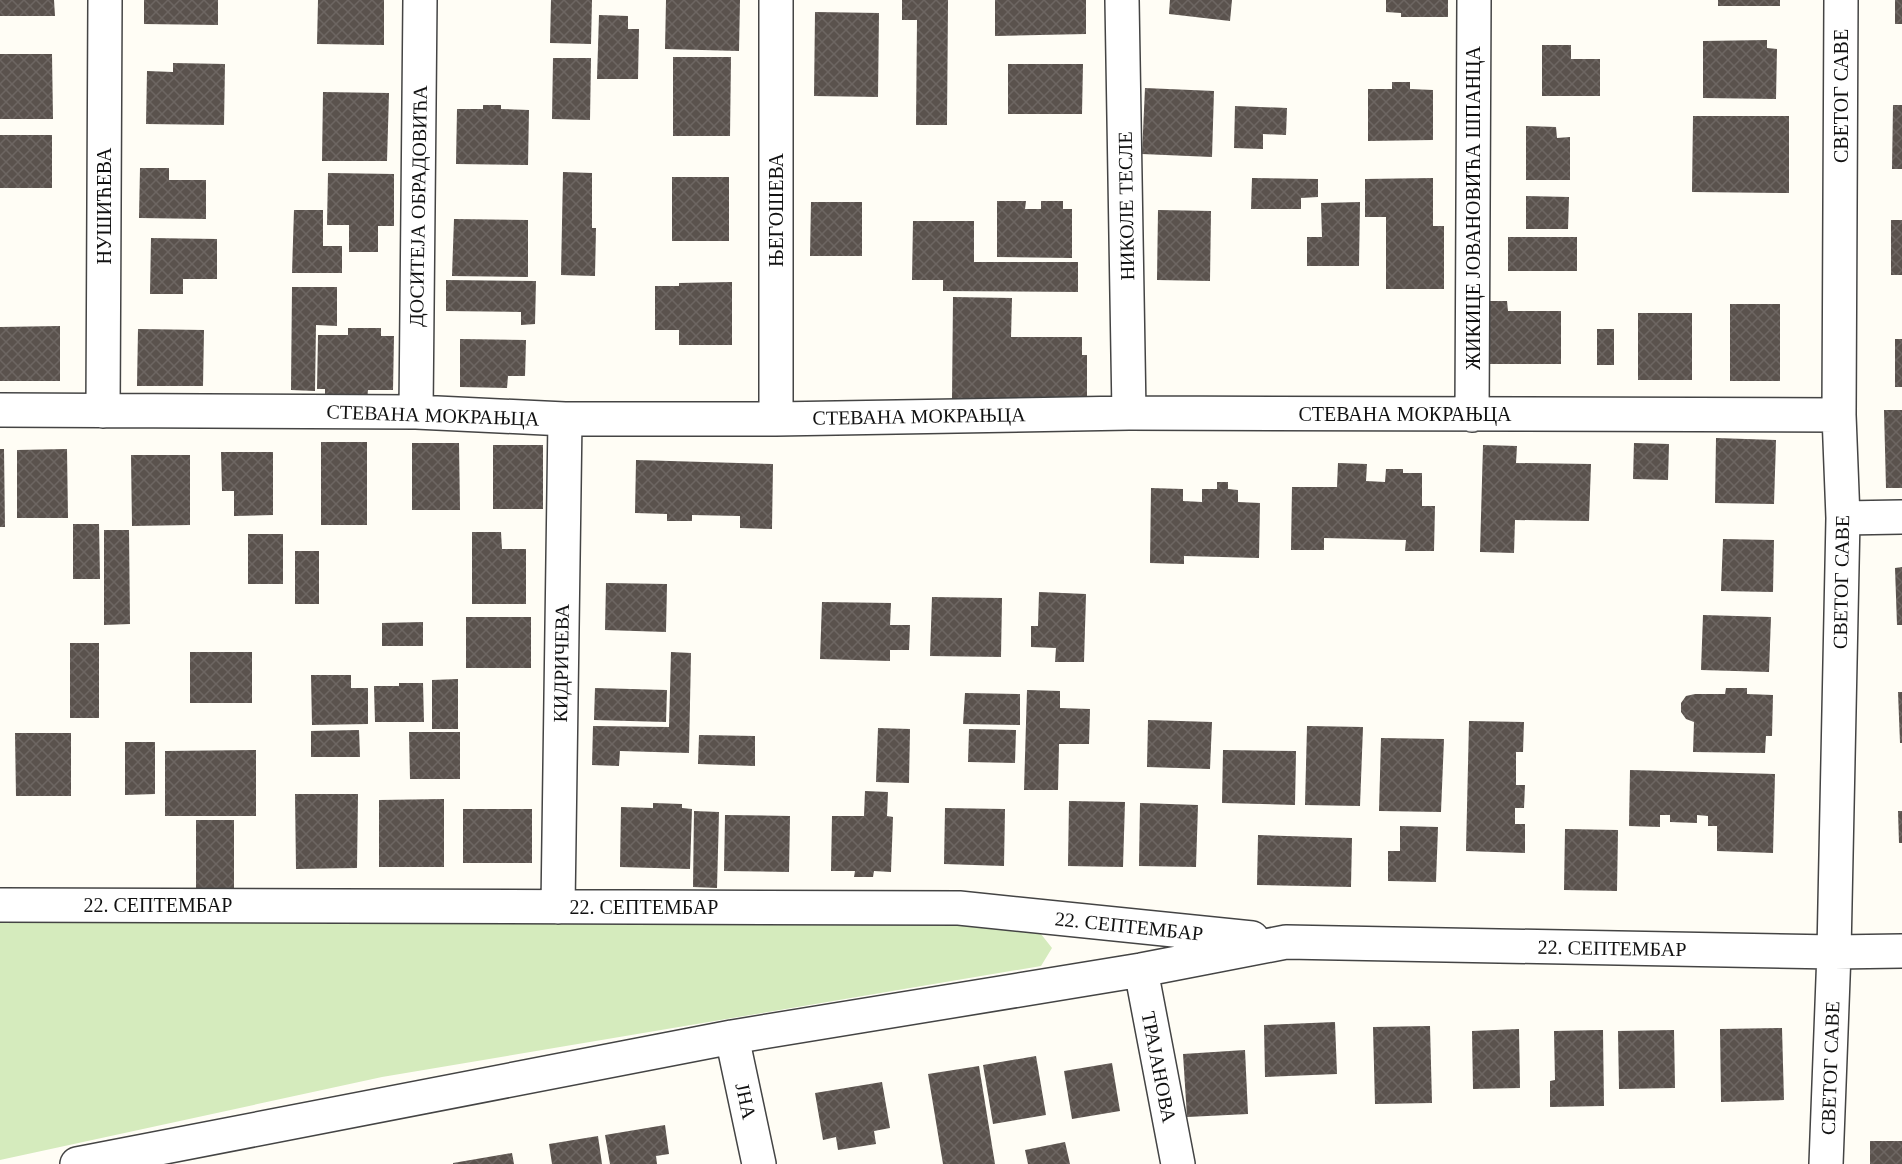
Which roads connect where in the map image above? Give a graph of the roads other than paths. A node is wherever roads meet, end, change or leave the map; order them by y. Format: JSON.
{"nodes":[{"id":1,"x":105,"y":0,"type":"edge"},
{"id":2,"x":420,"y":0,"type":"edge"},
{"id":3,"x":776,"y":0,"type":"edge"},
{"id":4,"x":1122,"y":0,"type":"edge"},
{"id":5,"x":1474,"y":0,"type":"edge"},
{"id":6,"x":1841,"y":0,"type":"edge"},
{"id":7,"x":0,"y":410,"type":"edge"},
{"id":8,"x":103,"y":411,"type":"junction"},
{"id":9,"x":416,"y":412,"type":"junction"},
{"id":10,"x":1129,"y":413,"type":"junction"},
{"id":11,"x":1472,"y":415,"type":"junction"},
{"id":12,"x":1839,"y":415,"type":"junction"},
{"id":13,"x":565,"y":419,"type":"junction"},
{"id":14,"x":776,"y":419,"type":"junction"},
{"id":15,"x":1902,"y":517,"type":"edge"},
{"id":16,"x":1842,"y":518,"type":"junction"},
{"id":17,"x":0,"y":905,"type":"edge"},
{"id":18,"x":558,"y":907,"type":"junction"},
{"id":19,"x":1286,"y":942,"type":"junction"},
{"id":20,"x":1902,"y":951,"type":"edge"},
{"id":21,"x":1834,"y":952,"type":"junction"},
{"id":22,"x":1141,"y":970,"type":"junction"},
{"id":23,"x":732,"y":1037,"type":"junction"},
{"id":24,"x":77,"y":1164,"type":"edge"},
{"id":25,"x":759,"y":1164,"type":"edge"},
{"id":26,"x":1178,"y":1164,"type":"edge"},
{"id":27,"x":1826,"y":1164,"type":"edge"}],
"edges":[{"from":1,"to":8,"type":"street","name":"НУШИЋЕВА"},
{"from":2,"to":9,"type":"street","name":"ДОСИТЕЈА ОБРАДОВИЋА"},
{"from":3,"to":14,"type":"street","name":"ЊЕГОШЕВА"},
{"from":4,"to":10,"type":"street","name":"НИКОЛЕ ТЕСЛЕ"},
{"from":5,"to":11,"type":"street","name":"ЖИКИЦЕ ЈОВАНОВИЋА ШПАНЦА"},
{"from":6,"to":12,"type":"street","name":"СВЕТОГ САВЕ"},
{"from":7,"to":8,"type":"street","name":"СТЕВАНА МОКРАЊЦА"},
{"from":8,"to":9,"type":"street","name":"СТЕВАНА МОКРАЊЦА"},
{"from":9,"to":13,"type":"street","name":"СТЕВАНА МОКРАЊЦА"},
{"from":10,"to":11,"type":"street","name":"СТЕВАНА МОКРАЊЦА"},
{"from":10,"to":14,"type":"street","name":"СТЕВАНА МОКРАЊЦА"},
{"from":11,"to":12,"type":"street","name":"СТЕВАНА МОКРАЊЦА"},
{"from":12,"to":16,"type":"street","name":"СВЕТОГ САВЕ"},
{"from":13,"to":14,"type":"street","name":"СТЕВАНА МОКРАЊЦА"},
{"from":13,"to":18,"type":"street","name":"КИДРИЧЕВА"},
{"from":15,"to":16,"type":"street"},
{"from":16,"to":21,"type":"street","name":"СВЕТОГ САВЕ"},
{"from":17,"to":18,"type":"street","name":"22. СЕПТЕМБАР"},
{"from":18,"to":19,"type":"street","name":"22. СЕПТЕМБАР"},
{"from":19,"to":21,"type":"street","name":"22. СЕПТЕМБАР"},
{"from":19,"to":22,"type":"street","name":"22. СЕПТЕМБАР"},
{"from":20,"to":21,"type":"street","name":"22. СЕПТЕМБАР"},
{"from":21,"to":27,"type":"street","name":"СВЕТОГ САВЕ"},
{"from":22,"to":23,"type":"street","name":"22. СЕПТЕМБАР"},
{"from":22,"to":26,"type":"street","name":"ТРАЈАНОВА"},
{"from":23,"to":24,"type":"street","name":"22. СЕПТЕМБАР"},
{"from":23,"to":25,"type":"street","name":"ЈНА"}]}
